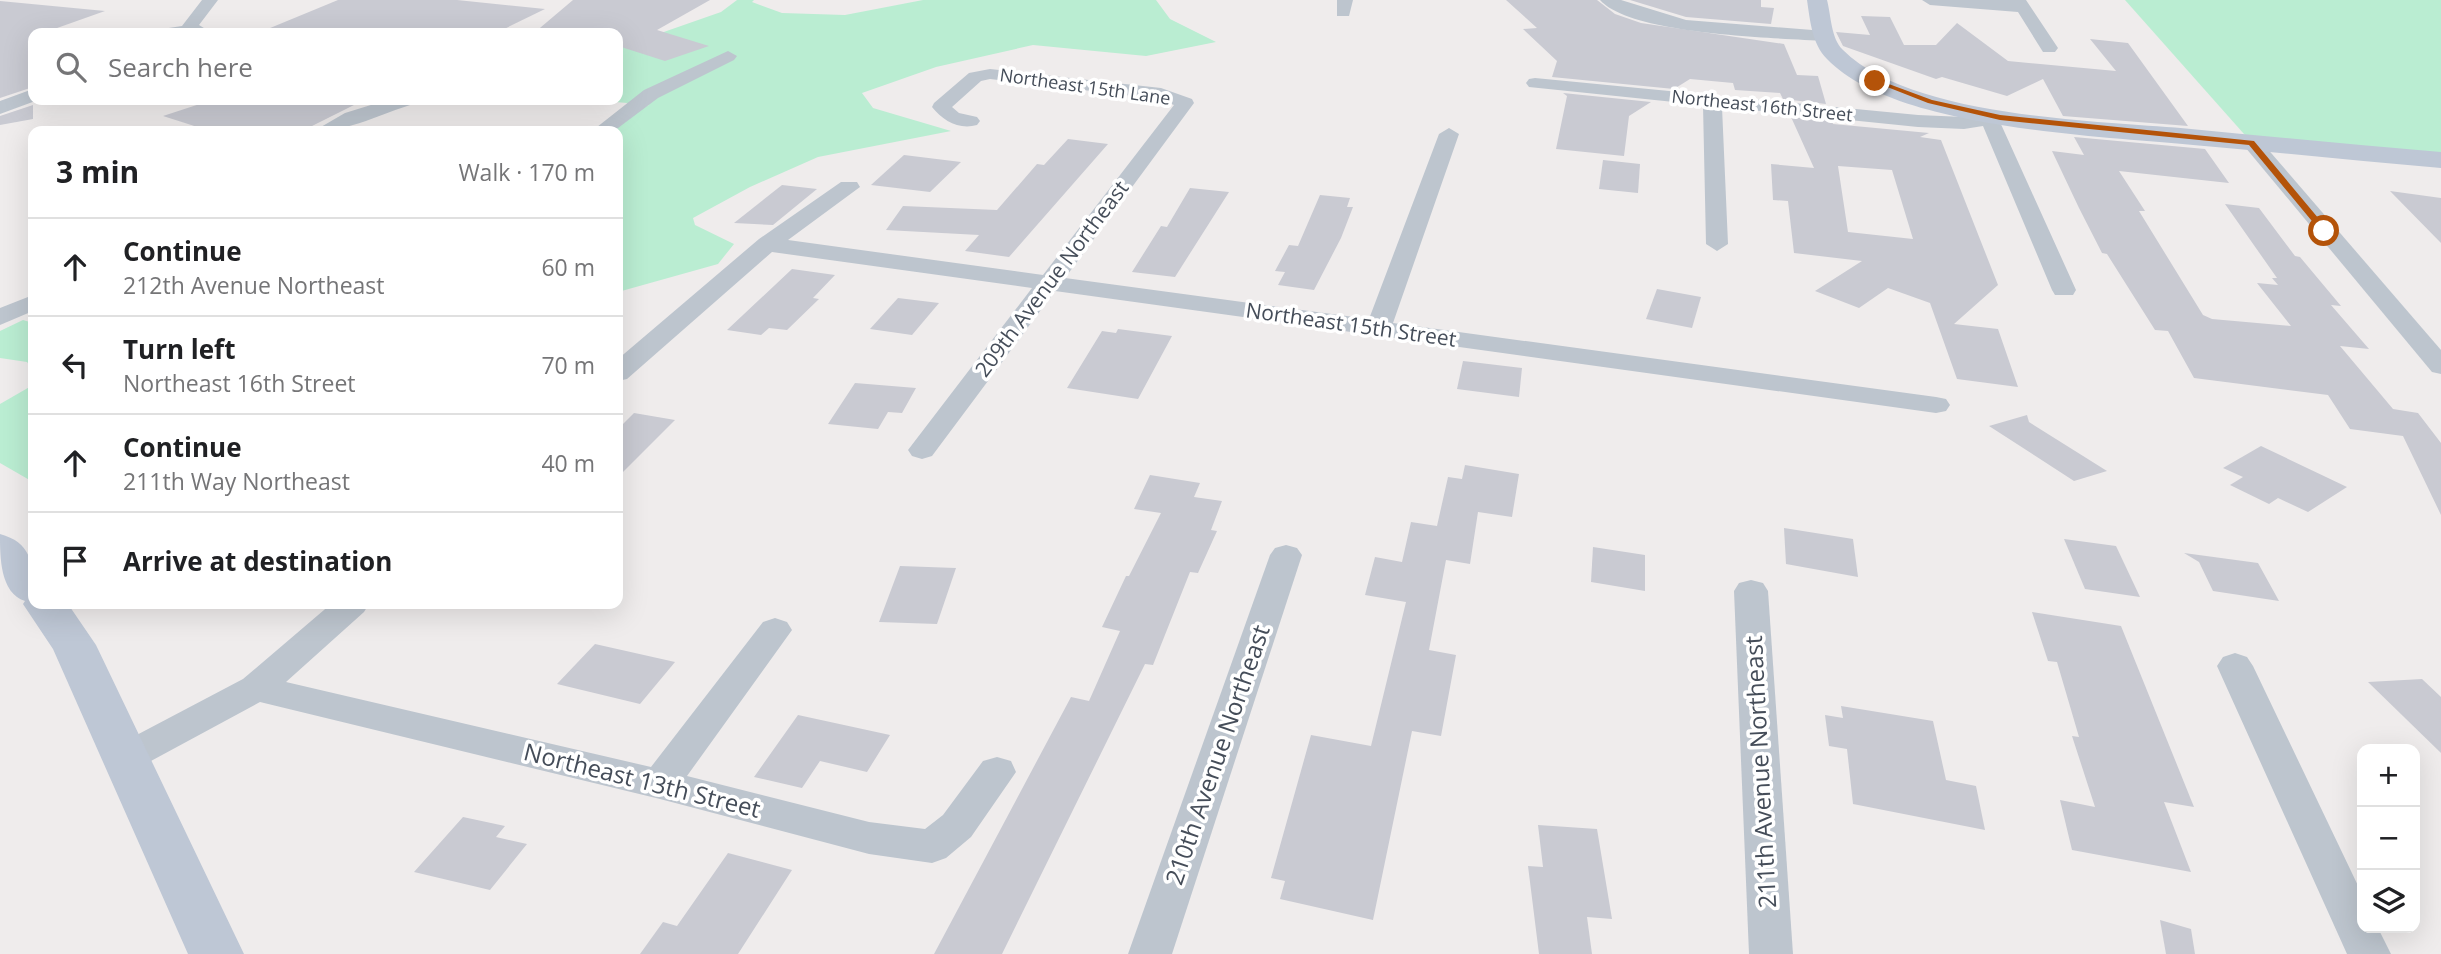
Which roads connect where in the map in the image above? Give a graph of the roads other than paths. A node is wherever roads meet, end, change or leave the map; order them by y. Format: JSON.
{"nodes":[{"id":1,"x":210,"y":0,"type":"edge"},
{"id":2,"x":1817,"y":0,"type":"edge"},
{"id":3,"x":1930,"y":0,"type":"edge"},
{"id":4,"x":2020,"y":4,"type":"edge"},
{"id":5,"x":1607,"y":6,"type":"edge"},
{"id":6,"x":1653,"y":18,"type":"junction"},
{"id":7,"x":1622,"y":24,"type":"dead end"},
{"id":8,"x":197,"y":28,"type":"edge"},
{"id":9,"x":1825,"y":36,"type":"junction"},
{"id":10,"x":2049,"y":48,"type":"dead end"},
{"id":11,"x":729,"y":56,"type":"dead end"},
{"id":12,"x":1535,"y":83,"type":"dead end"},
{"id":13,"x":28,"y":97,"type":"edge"},
{"id":14,"x":1713,"y":101,"type":"junction"},
{"id":15,"x":390,"y":105,"type":"edge"},
{"id":16,"x":0,"y":108,"type":"edge"},
{"id":17,"x":1182,"y":108,"type":"joint"},
{"id":18,"x":1992,"y":117,"type":"junction"},
{"id":19,"x":970,"y":121,"type":"dead end"},
{"id":20,"x":334,"y":126,"type":"edge"},
{"id":21,"x":609,"y":126,"type":"edge"},
{"id":22,"x":1448,"y":134,"type":"dead end"},
{"id":23,"x":2252,"y":143,"type":"junction"},
{"id":24,"x":2441,"y":160,"type":"edge"},
{"id":25,"x":849,"y":187,"type":"dead end"},
{"id":26,"x":767,"y":244,"type":"junction"},
{"id":27,"x":1717,"y":244,"type":"dead end"},
{"id":28,"x":1049,"y":282,"type":"junction"},
{"id":29,"x":2064,"y":290,"type":"dead end"},
{"id":30,"x":28,"y":304,"type":"edge"},
{"id":31,"x":0,"y":317,"type":"edge"},
{"id":32,"x":1378,"y":329,"type":"junction"},
{"id":33,"x":2441,"y":366,"type":"edge"},
{"id":34,"x":623,"y":369,"type":"edge"},
{"id":35,"x":1936,"y":405,"type":"dead end"},
{"id":36,"x":922,"y":450,"type":"dead end"},
{"id":37,"x":0,"y":547,"type":"edge"},
{"id":38,"x":1286,"y":555,"type":"dead end"},
{"id":39,"x":28,"y":583,"type":"edge"},
{"id":40,"x":1751,"y":591,"type":"dead end"},
{"id":41,"x":49,"y":609,"type":"edge"},
{"id":42,"x":346,"y":609,"type":"edge"},
{"id":43,"x":775,"y":630,"type":"dead end"},
{"id":44,"x":2235,"y":666,"type":"dead end"},
{"id":45,"x":256,"y":688,"type":"junction"},
{"id":46,"x":125,"y":758,"type":"junction"},
{"id":47,"x":997,"y":772,"type":"dead end"},
{"id":48,"x":660,"y":784,"type":"junction"},
{"id":49,"x":216,"y":954,"type":"edge"},
{"id":50,"x":1150,"y":954,"type":"edge"},
{"id":51,"x":1771,"y":954,"type":"edge"},
{"id":52,"x":2370,"y":954,"type":"edge"}],
"edges":[{"from":1,"to":8,"type":"street"},
{"from":2,"to":9,"type":"street"},
{"from":3,"to":4,"type":"street"},
{"from":4,"to":10,"type":"street"},
{"from":5,"to":6,"type":"street"},
{"from":6,"to":7,"type":"street"},
{"from":6,"to":9,"type":"street"},
{"from":9,"to":18,"type":"street"},
{"from":11,"to":21,"type":"street"},
{"from":12,"to":14,"type":"street","name":"Northeast 16th Street"},
{"from":13,"to":16,"type":"street"},
{"from":14,"to":18,"type":"street","name":"Northeast 16th Street"},
{"from":14,"to":27,"type":"street"},
{"from":15,"to":20,"type":"street"},
{"from":17,"to":19,"type":"street","name":"Northeast 15th Lane"},
{"from":17,"to":28,"type":"street","name":"209th Avenue Northeast"},
{"from":18,"to":23,"type":"street","name":"Northeast 16th Street"},
{"from":18,"to":29,"type":"street"},
{"from":22,"to":32,"type":"street"},
{"from":23,"to":24,"type":"street","name":"Northeast 16th Street"},
{"from":23,"to":33,"type":"street"},
{"from":25,"to":26,"type":"street"},
{"from":26,"to":28,"type":"street","name":"Northeast 15th Street"},
{"from":26,"to":34,"type":"street"},
{"from":28,"to":32,"type":"street","name":"Northeast 15th Street"},
{"from":28,"to":36,"type":"street","name":"209th Avenue Northeast"},
{"from":30,"to":31,"type":"street"},
{"from":32,"to":35,"type":"street","name":"Northeast 15th Street"},
{"from":37,"to":39,"type":"street"},
{"from":38,"to":50,"type":"street","name":"210th Avenue Northeast"},
{"from":40,"to":51,"type":"street","name":"211th Avenue Northeast"},
{"from":41,"to":46,"type":"street"},
{"from":42,"to":45,"type":"street"},
{"from":43,"to":48,"type":"street"},
{"from":44,"to":52,"type":"street"},
{"from":45,"to":46,"type":"street"},
{"from":45,"to":48,"type":"street","name":"Northeast 13th Street"},
{"from":46,"to":49,"type":"street"},
{"from":47,"to":48,"type":"street","name":"Northeast 13th Street"}]}
